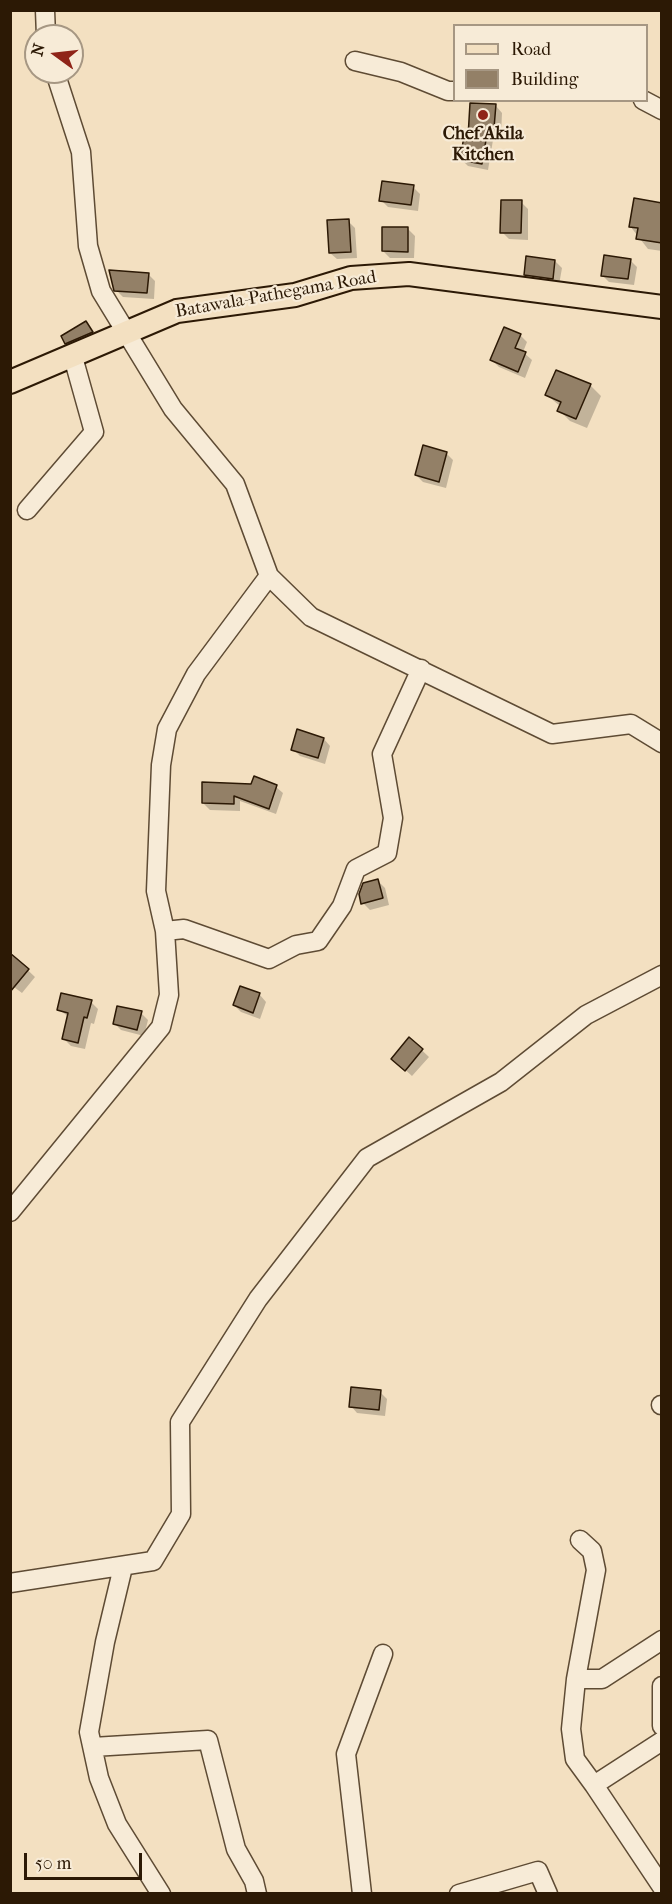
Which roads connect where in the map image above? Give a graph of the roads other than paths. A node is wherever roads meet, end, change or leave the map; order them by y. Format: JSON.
{"nodes":[{"id":1,"x":355,"y":61,"type":"dead end"},
{"id":2,"x":59,"y":84,"type":"edge"},
{"id":3,"x":453,"y":91,"type":"edge"},
{"id":4,"x":647,"y":102,"type":"edge"},
{"id":5,"x":662,"y":110,"type":"edge"},
{"id":6,"x":662,"y":307,"type":"edge"},
{"id":7,"x":126,"y":331,"type":"junction"},
{"id":8,"x":73,"y":357,"type":"junction"},
{"id":9,"x":10,"y":382,"type":"edge"},
{"id":10,"x":27,"y":510,"type":"dead end"},
{"id":11,"x":269,"y":576,"type":"junction"},
{"id":12,"x":421,"y":669,"type":"junction"},
{"id":13,"x":662,"y":743,"type":"edge"},
{"id":14,"x":165,"y":931,"type":"junction"},
{"id":15,"x":662,"y":975,"type":"edge"},
{"id":16,"x":10,"y":1212,"type":"edge"},
{"id":17,"x":580,"y":1540,"type":"dead end"},
{"id":18,"x":123,"y":1567,"type":"junction"},
{"id":19,"x":10,"y":1583,"type":"edge"},
{"id":20,"x":662,"y":1640,"type":"edge"},
{"id":21,"x":383,"y":1654,"type":"dead end"},
{"id":22,"x":576,"y":1679,"type":"junction"},
{"id":23,"x":662,"y":1686,"type":"edge"},
{"id":24,"x":662,"y":1726,"type":"edge"},
{"id":25,"x":662,"y":1741,"type":"edge"},
{"id":26,"x":93,"y":1747,"type":"junction"},
{"id":27,"x":594,"y":1785,"type":"junction"},
{"id":28,"x":662,"y":1887,"type":"edge"},
{"id":29,"x":160,"y":1893,"type":"edge"},
{"id":30,"x":257,"y":1893,"type":"edge"},
{"id":31,"x":362,"y":1893,"type":"edge"},
{"id":32,"x":459,"y":1893,"type":"edge"},
{"id":33,"x":548,"y":1893,"type":"edge"}],
"edges":[{"from":1,"to":3,"type":"street"},
{"from":2,"to":7,"type":"street"},
{"from":4,"to":5,"type":"street"},
{"from":6,"to":7,"type":"main road","name":"Batawala-Pathegama Road"},
{"from":7,"to":8,"type":"main road","name":"Batawala-Pathegama Road"},
{"from":7,"to":11,"type":"street"},
{"from":8,"to":9,"type":"main road","name":"Batawala-Pathegama Road"},
{"from":8,"to":10,"type":"street"},
{"from":11,"to":12,"type":"street"},
{"from":11,"to":14,"type":"street"},
{"from":12,"to":13,"type":"street"},
{"from":12,"to":14,"type":"street"},
{"from":14,"to":16,"type":"street"},
{"from":15,"to":18,"type":"street"},
{"from":17,"to":22,"type":"street"},
{"from":18,"to":19,"type":"street"},
{"from":18,"to":26,"type":"street"},
{"from":20,"to":22,"type":"street"},
{"from":21,"to":31,"type":"street"},
{"from":22,"to":27,"type":"street"},
{"from":23,"to":24,"type":"street"},
{"from":25,"to":27,"type":"street"},
{"from":26,"to":29,"type":"street"},
{"from":26,"to":30,"type":"street"},
{"from":27,"to":28,"type":"street"},
{"from":32,"to":33,"type":"street"}]}
